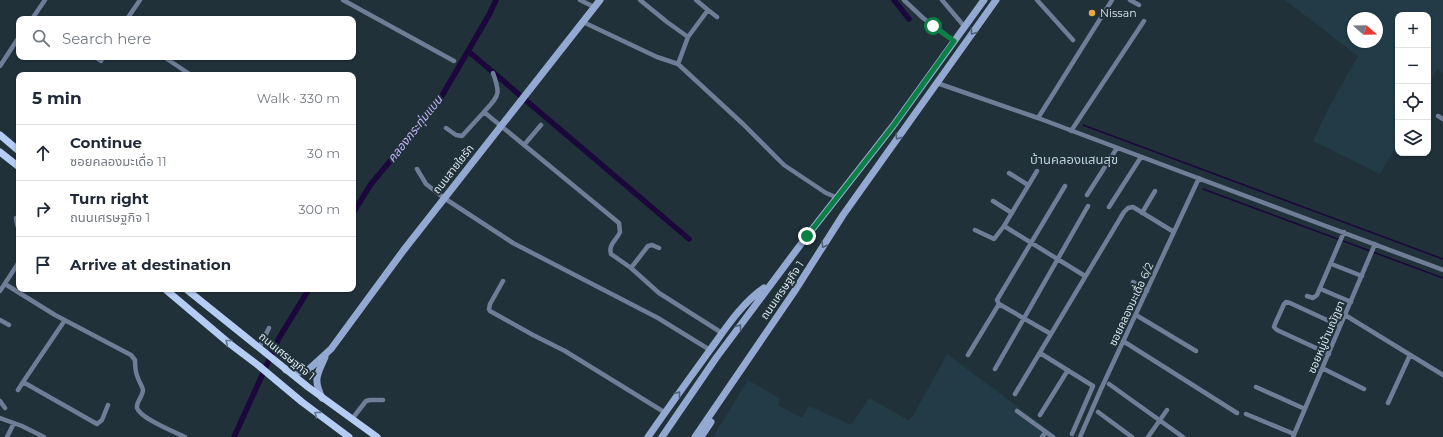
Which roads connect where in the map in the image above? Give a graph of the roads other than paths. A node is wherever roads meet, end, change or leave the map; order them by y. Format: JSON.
{"nodes":[{"id":1,"x":44,"y":0,"type":"edge"},
{"id":2,"x":140,"y":0,"type":"edge"},
{"id":3,"x":343,"y":0,"type":"edge"},
{"id":4,"x":580,"y":0,"type":"edge"},
{"id":5,"x":600,"y":0,"type":"edge"},
{"id":6,"x":640,"y":0,"type":"edge"},
{"id":7,"x":696,"y":0,"type":"edge"},
{"id":8,"x":904,"y":0,"type":"edge"},
{"id":9,"x":942,"y":0,"type":"edge"},
{"id":10,"x":984,"y":0,"type":"edge"},
{"id":11,"x":996,"y":0,"type":"edge"},
{"id":12,"x":1037,"y":0,"type":"edge"},
{"id":13,"x":1112,"y":0,"type":"edge"},
{"id":14,"x":1130,"y":0,"type":"edge"},
{"id":15,"x":1139,"y":5,"type":"dead end"},
{"id":16,"x":594,"y":7,"type":"junction"},
{"id":17,"x":708,"y":10,"type":"junction"},
{"id":18,"x":35,"y":16,"type":"edge"},
{"id":19,"x":130,"y":16,"type":"edge"},
{"id":20,"x":717,"y":17,"type":"dead end"},
{"id":21,"x":1144,"y":21,"type":"dead end"},
{"id":22,"x":583,"y":22,"type":"junction"},
{"id":23,"x":964,"y":26,"type":"junction"},
{"id":24,"x":688,"y":37,"type":"junction"},
{"id":25,"x":1073,"y":40,"type":"dead end"},
{"id":26,"x":954,"y":41,"type":"junction"},
{"id":27,"x":16,"y":42,"type":"edge"},
{"id":28,"x":168,"y":60,"type":"edge"},
{"id":29,"x":454,"y":61,"type":"dead end"},
{"id":30,"x":678,"y":64,"type":"junction"},
{"id":31,"x":0,"y":66,"type":"edge"},
{"id":32,"x":186,"y":72,"type":"edge"},
{"id":33,"x":494,"y":73,"type":"dead end"},
{"id":34,"x":937,"y":83,"type":"junction"},
{"id":35,"x":484,"y":112,"type":"junction"},
{"id":36,"x":1438,"y":116,"type":"dead end"},
{"id":37,"x":1038,"y":118,"type":"junction"},
{"id":38,"x":1443,"y":119,"type":"edge"},
{"id":39,"x":501,"y":126,"type":"junction"},
{"id":40,"x":541,"y":126,"type":"dead end"},
{"id":41,"x":446,"y":128,"type":"dead end"},
{"id":42,"x":1071,"y":131,"type":"junction"},
{"id":43,"x":0,"y":135,"type":"edge"},
{"id":44,"x":524,"y":145,"type":"junction"},
{"id":45,"x":16,"y":148,"type":"edge"},
{"id":46,"x":1117,"y":148,"type":"junction"},
{"id":47,"x":0,"y":152,"type":"edge"},
{"id":48,"x":1141,"y":157,"type":"junction"},
{"id":49,"x":16,"y":165,"type":"edge"},
{"id":50,"x":417,"y":169,"type":"dead end"},
{"id":51,"x":1038,"y":171,"type":"dead end"},
{"id":52,"x":1009,"y":173,"type":"dead end"},
{"id":53,"x":1199,"y":178,"type":"junction"},
{"id":54,"x":1028,"y":185,"type":"junction"},
{"id":55,"x":1065,"y":186,"type":"dead end"},
{"id":56,"x":1155,"y":191,"type":"dead end"},
{"id":57,"x":1087,"y":195,"type":"dead end"},
{"id":58,"x":444,"y":198,"type":"junction"},
{"id":59,"x":838,"y":198,"type":"junction"},
{"id":60,"x":993,"y":201,"type":"dead end"},
{"id":61,"x":1088,"y":206,"type":"dead end"},
{"id":62,"x":1109,"y":207,"type":"dead end"},
{"id":63,"x":1012,"y":213,"type":"junction"},
{"id":64,"x":1142,"y":213,"type":"junction"},
{"id":65,"x":1004,"y":226,"type":"junction"},
{"id":66,"x":975,"y":230,"type":"dead end"},
{"id":67,"x":1174,"y":232,"type":"junction"},
{"id":68,"x":1344,"y":232,"type":"junction"},
{"id":69,"x":1031,"y":243,"type":"junction"},
{"id":70,"x":1376,"y":244,"type":"junction"},
{"id":71,"x":659,"y":248,"type":"dead end"},
{"id":72,"x":1058,"y":260,"type":"junction"},
{"id":73,"x":1334,"y":264,"type":"dead end"},
{"id":74,"x":16,"y":267,"type":"edge"},
{"id":75,"x":631,"y":268,"type":"junction"},
{"id":76,"x":1443,"y":270,"type":"edge"},
{"id":77,"x":1085,"y":276,"type":"junction"},
{"id":78,"x":1362,"y":276,"type":"junction"},
{"id":79,"x":503,"y":281,"type":"dead end"},
{"id":80,"x":1133,"y":282,"type":"dead end"},
{"id":81,"x":5,"y":284,"type":"junction"},
{"id":82,"x":770,"y":284,"type":"junction"},
{"id":83,"x":1323,"y":290,"type":"dead end"},
{"id":84,"x":0,"y":291,"type":"edge"},
{"id":85,"x":16,"y":291,"type":"edge"},
{"id":86,"x":1147,"y":291,"type":"junction"},
{"id":87,"x":18,"y":292,"type":"edge"},
{"id":88,"x":169,"y":292,"type":"edge"},
{"id":89,"x":190,"y":292,"type":"edge"},
{"id":90,"x":1308,"y":296,"type":"dead end"},
{"id":91,"x":1351,"y":302,"type":"junction"},
{"id":92,"x":786,"y":303,"type":"junction"},
{"id":93,"x":999,"y":304,"type":"junction"},
{"id":94,"x":1136,"y":315,"type":"junction"},
{"id":95,"x":1345,"y":315,"type":"junction"},
{"id":96,"x":1024,"y":319,"type":"junction"},
{"id":97,"x":0,"y":320,"type":"edge"},
{"id":98,"x":65,"y":320,"type":"junction"},
{"id":99,"x":9,"y":325,"type":"dead end"},
{"id":100,"x":1340,"y":326,"type":"junction"},
{"id":101,"x":269,"y":328,"type":"dead end"},
{"id":102,"x":722,"y":333,"type":"junction"},
{"id":103,"x":1051,"y":334,"type":"junction"},
{"id":104,"x":1123,"y":341,"type":"junction"},
{"id":105,"x":259,"y":348,"type":"junction"},
{"id":106,"x":710,"y":350,"type":"junction"},
{"id":107,"x":1196,"y":351,"type":"dead end"},
{"id":108,"x":327,"y":353,"type":"junction"},
{"id":109,"x":1040,"y":354,"type":"junction"},
{"id":110,"x":1329,"y":354,"type":"junction"},
{"id":111,"x":968,"y":355,"type":"dead end"},
{"id":112,"x":1410,"y":355,"type":"junction"},
{"id":113,"x":1322,"y":368,"type":"junction"},
{"id":114,"x":996,"y":369,"type":"dead end"},
{"id":115,"x":286,"y":370,"type":"junction"},
{"id":116,"x":1068,"y":370,"type":"junction"},
{"id":117,"x":1443,"y":375,"type":"edge"},
{"id":118,"x":23,"y":382,"type":"junction"},
{"id":119,"x":1109,"y":384,"type":"dead end"},
{"id":120,"x":1256,"y":388,"type":"dead end"},
{"id":121,"x":1364,"y":389,"type":"dead end"},
{"id":122,"x":18,"y":390,"type":"dead end"},
{"id":123,"x":1015,"y":394,"type":"dead end"},
{"id":124,"x":322,"y":398,"type":"junction"},
{"id":125,"x":382,"y":400,"type":"dead end"},
{"id":126,"x":0,"y":401,"type":"edge"},
{"id":127,"x":1388,"y":404,"type":"dead end"},
{"id":128,"x":108,"y":405,"type":"dead end"},
{"id":129,"x":5,"y":408,"type":"dead end"},
{"id":130,"x":1305,"y":409,"type":"junction"},
{"id":131,"x":1167,"y":410,"type":"dead end"},
{"id":132,"x":1017,"y":411,"type":"dead end"},
{"id":133,"x":664,"y":412,"type":"junction"},
{"id":134,"x":1098,"y":412,"type":"dead end"},
{"id":135,"x":1237,"y":413,"type":"dead end"},
{"id":136,"x":1246,"y":414,"type":"dead end"},
{"id":137,"x":1040,"y":416,"type":"dead end"},
{"id":138,"x":0,"y":418,"type":"edge"},
{"id":139,"x":352,"y":420,"type":"junction"},
{"id":140,"x":1160,"y":421,"type":"junction"},
{"id":141,"x":14,"y":423,"type":"junction"},
{"id":142,"x":1046,"y":432,"type":"junction"},
{"id":143,"x":1072,"y":434,"type":"dead end"},
{"id":144,"x":1294,"y":435,"type":"edge"},
{"id":145,"x":7,"y":437,"type":"edge"},
{"id":146,"x":44,"y":437,"type":"edge"},
{"id":147,"x":185,"y":437,"type":"edge"},
{"id":148,"x":349,"y":437,"type":"edge"},
{"id":149,"x":376,"y":437,"type":"edge"},
{"id":150,"x":648,"y":437,"type":"edge"},
{"id":151,"x":662,"y":437,"type":"edge"},
{"id":152,"x":695,"y":437,"type":"edge"},
{"id":153,"x":701,"y":437,"type":"edge"},
{"id":154,"x":1042,"y":437,"type":"edge"},
{"id":155,"x":1053,"y":437,"type":"edge"},
{"id":156,"x":1080,"y":437,"type":"edge"},
{"id":157,"x":1132,"y":437,"type":"edge"},
{"id":158,"x":1148,"y":437,"type":"edge"},
{"id":159,"x":1183,"y":437,"type":"edge"}],
"edges":[{"from":1,"to":18,"type":"street"},
{"from":2,"to":19,"type":"street"},
{"from":3,"to":29,"type":"street"},
{"from":4,"to":16,"type":"street"},
{"from":5,"to":16,"type":"main road","name":"ถนนสายใยรัก"},
{"from":6,"to":24,"type":"street"},
{"from":7,"to":17,"type":"street"},
{"from":8,"to":26,"type":"street"},
{"from":9,"to":23,"type":"street"},
{"from":10,"to":23,"type":"main road","name":"ถนนเศรษฐกิจ 1"},
{"from":11,"to":34,"type":"main road","name":"ถนนเศรษฐกิจ 1","one_way":true},
{"from":12,"to":25,"type":"street"},
{"from":13,"to":37,"type":"street"},
{"from":14,"to":15,"type":"street"},
{"from":16,"to":22,"type":"main road","name":"ถนนสายใยรัก"},
{"from":17,"to":20,"type":"street"},
{"from":17,"to":24,"type":"street"},
{"from":21,"to":42,"type":"street"},
{"from":22,"to":30,"type":"street"},
{"from":22,"to":39,"type":"main road","name":"ถนนสายใยรัก"},
{"from":23,"to":26,"type":"main road","name":"ถนนเศรษฐกิจ 1"},
{"from":24,"to":30,"type":"street"},
{"from":26,"to":59,"type":"main road","name":"ถนนเศรษฐกิจ 1"},
{"from":27,"to":31,"type":"street"},
{"from":28,"to":32,"type":"street"},
{"from":30,"to":59,"type":"street"},
{"from":33,"to":35,"type":"street"},
{"from":34,"to":37,"type":"street"},
{"from":34,"to":92,"type":"main road","name":"ถนนเศรษฐกิจ 1","one_way":true},
{"from":35,"to":39,"type":"street"},
{"from":35,"to":41,"type":"street"},
{"from":36,"to":38,"type":"street"},
{"from":37,"to":42,"type":"street"},
{"from":39,"to":44,"type":"street"},
{"from":39,"to":58,"type":"main road","name":"ถนนสายใยรัก"},
{"from":40,"to":44,"type":"street"},
{"from":42,"to":46,"type":"street"},
{"from":43,"to":45,"type":"main road"},
{"from":44,"to":75,"type":"street"},
{"from":46,"to":48,"type":"street"},
{"from":46,"to":57,"type":"street"},
{"from":47,"to":49,"type":"main road"},
{"from":48,"to":53,"type":"street"},
{"from":48,"to":62,"type":"street"},
{"from":50,"to":58,"type":"street"},
{"from":51,"to":54,"type":"street"},
{"from":52,"to":54,"type":"street"},
{"from":53,"to":67,"type":"street","name":"ซอยคลองมะเดื่อ 6/2"},
{"from":53,"to":68,"type":"street"},
{"from":54,"to":63,"type":"street"},
{"from":55,"to":69,"type":"street"},
{"from":56,"to":64,"type":"street"},
{"from":58,"to":106,"type":"street"},
{"from":58,"to":108,"type":"main road","name":"ถนนสายใยรัก"},
{"from":59,"to":82,"type":"main road","name":"ถนนเศรษฐกิจ 1"},
{"from":60,"to":63,"type":"street"},
{"from":61,"to":72,"type":"street"},
{"from":63,"to":65,"type":"street"},
{"from":64,"to":67,"type":"street"},
{"from":64,"to":77,"type":"street"},
{"from":65,"to":66,"type":"street"},
{"from":65,"to":69,"type":"street"},
{"from":67,"to":86,"type":"street","name":"ซอยคลองมะเดื่อ 6/2"},
{"from":68,"to":70,"type":"street"},
{"from":68,"to":90,"type":"street"},
{"from":69,"to":72,"type":"street"},
{"from":69,"to":93,"type":"street"},
{"from":70,"to":76,"type":"street"},
{"from":70,"to":78,"type":"street","name":"ซอยหมู่บ้านณัฏยา"},
{"from":71,"to":75,"type":"street"},
{"from":72,"to":77,"type":"street"},
{"from":72,"to":96,"type":"street"},
{"from":73,"to":78,"type":"street"},
{"from":74,"to":81,"type":"street"},
{"from":75,"to":102,"type":"street"},
{"from":77,"to":103,"type":"street"},
{"from":78,"to":91,"type":"street","name":"ซอยหมู่บ้านณัฏยา"},
{"from":79,"to":133,"type":"street"},
{"from":80,"to":86,"type":"street"},
{"from":81,"to":84,"type":"street"},
{"from":81,"to":85,"type":"street"},
{"from":82,"to":102,"type":"main road"},
{"from":151,"to":82,"type":"main road","name":"ถนนเศรษฐกิจ 1","one_way":true},
{"from":83,"to":91,"type":"street"},
{"from":86,"to":94,"type":"street","name":"ซอยคลองมะเดื่อ 6/2"},
{"from":87,"to":98,"type":"street"},
{"from":148,"to":88,"type":"main road","one_way":true},
{"from":89,"to":105,"type":"main road","name":"ถนนเศรษฐกิจ 1"},
{"from":91,"to":95,"type":"street","name":"ซอยหมู่บ้านณัฏยา"},
{"from":92,"to":152,"type":"main road","name":"ถนนเศรษฐกิจ 1"},
{"from":92,"to":153,"type":"main road"},
{"from":93,"to":96,"type":"street"},
{"from":93,"to":111,"type":"street"},
{"from":94,"to":104,"type":"street","name":"ซอยคลองมะเดื่อ 6/2"},
{"from":94,"to":107,"type":"street"},
{"from":95,"to":100,"type":"street","name":"ซอยหมู่บ้านณัฏยา"},
{"from":95,"to":112,"type":"street"},
{"from":96,"to":103,"type":"street"},
{"from":96,"to":114,"type":"street"},
{"from":97,"to":99,"type":"street"},
{"from":98,"to":118,"type":"street"},
{"from":98,"to":147,"type":"street"},
{"from":100,"to":110,"type":"street","name":"ซอยหมู่บ้านณัฏยา"},
{"from":100,"to":110,"type":"street"},
{"from":101,"to":105,"type":"street"},
{"from":102,"to":106,"type":"main road"},
{"from":103,"to":109,"type":"street"},
{"from":104,"to":135,"type":"street"},
{"from":104,"to":156,"type":"street","name":"ซอยคลองมะเดื่อ 6/2"},
{"from":105,"to":115,"type":"main road","name":"ถนนเศรษฐกิจ 1"},
{"from":133,"to":106,"type":"main road","one_way":true},
{"from":108,"to":115,"type":"main road","name":"ถนนสายใยรัก"},
{"from":108,"to":124,"type":"main road","name":"ถนนสายใยรัก"},
{"from":109,"to":116,"type":"street"},
{"from":109,"to":123,"type":"street"},
{"from":110,"to":113,"type":"street","name":"ซอยหมู่บ้านณัฏยา"},
{"from":112,"to":117,"type":"street"},
{"from":112,"to":127,"type":"street"},
{"from":113,"to":121,"type":"street"},
{"from":113,"to":130,"type":"street","name":"ซอยหมู่บ้านณัฏยา"},
{"from":115,"to":124,"type":"main road","name":"ถนนเศรษฐกิจ 1"},
{"from":116,"to":137,"type":"street"},
{"from":116,"to":143,"type":"street"},
{"from":118,"to":122,"type":"street"},
{"from":118,"to":128,"type":"street"},
{"from":119,"to":140,"type":"street"},
{"from":120,"to":130,"type":"street"},
{"from":124,"to":139,"type":"main road","name":"ถนนเศรษฐกิจ 1"},
{"from":125,"to":139,"type":"street"},
{"from":126,"to":129,"type":"street"},
{"from":130,"to":144,"type":"street","name":"ซอยหมู่บ้านณัฏยา"},
{"from":131,"to":140,"type":"street"},
{"from":132,"to":142,"type":"street"},
{"from":133,"to":150,"type":"main road"},
{"from":134,"to":157,"type":"street"},
{"from":136,"to":144,"type":"street"},
{"from":138,"to":141,"type":"street"},
{"from":139,"to":149,"type":"main road","name":"ถนนเศรษฐกิจ 1"},
{"from":140,"to":158,"type":"street"},
{"from":140,"to":159,"type":"street"},
{"from":141,"to":145,"type":"street"},
{"from":141,"to":146,"type":"street"},
{"from":142,"to":154,"type":"street"},
{"from":142,"to":155,"type":"street"}]}
